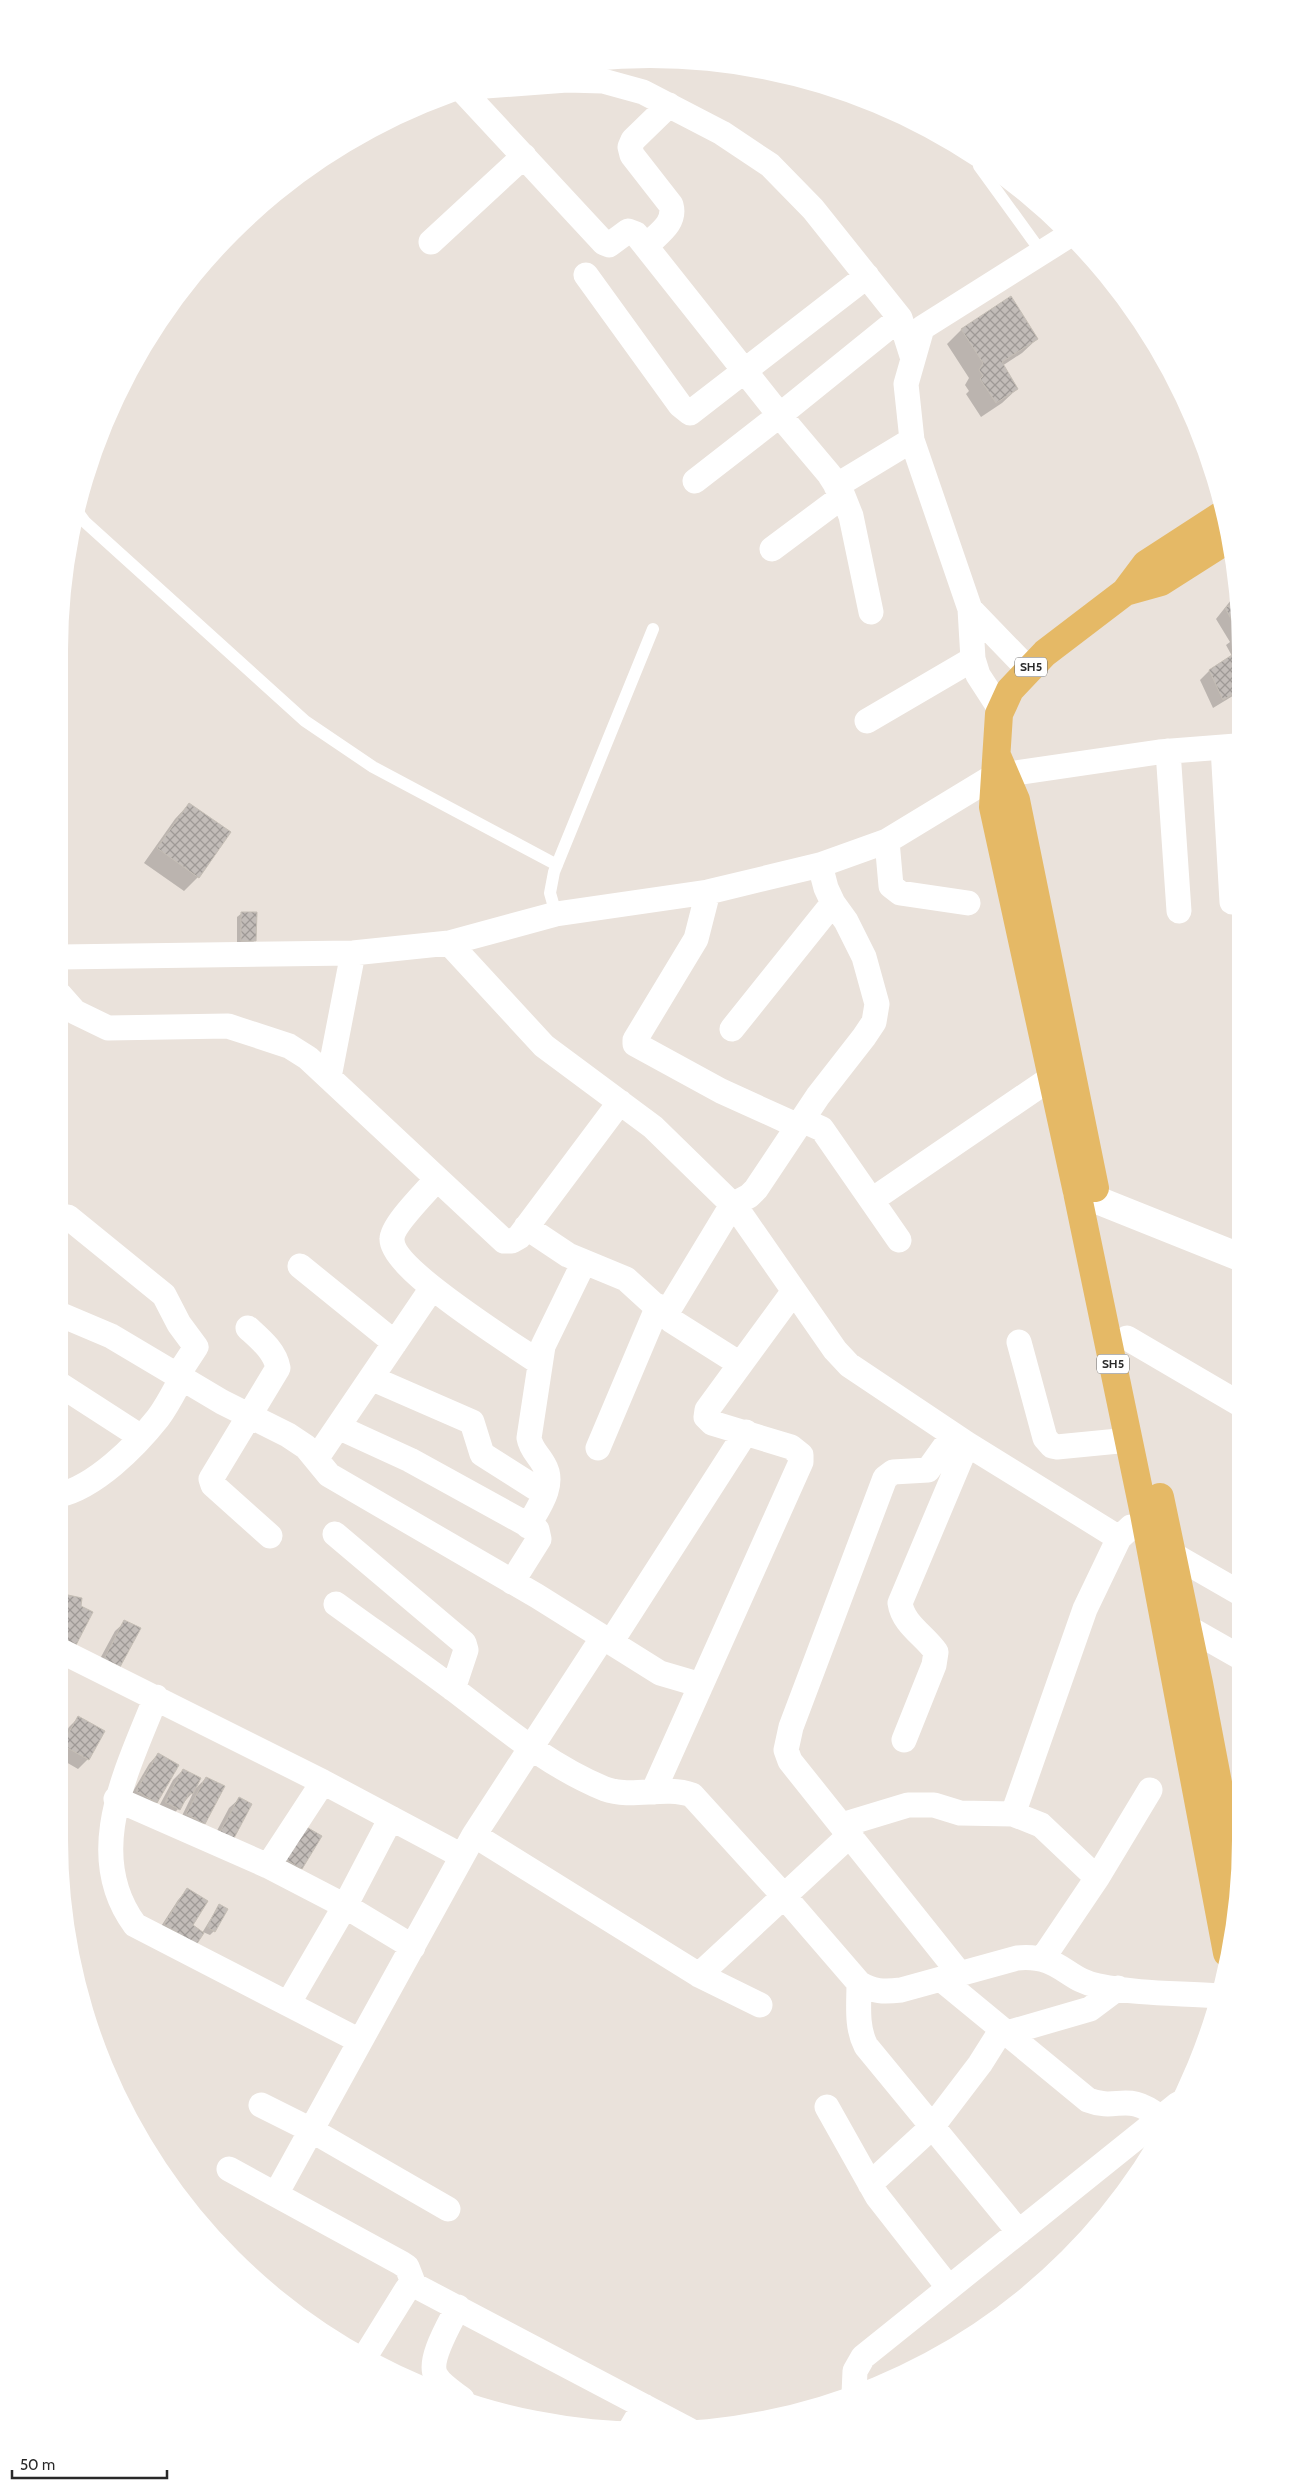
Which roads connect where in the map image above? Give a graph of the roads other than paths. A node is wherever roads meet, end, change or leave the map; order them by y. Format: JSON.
{"nodes":[{"id":1,"x":567,"y":73,"type":"edge"},
{"id":2,"x":468,"y":96,"type":"edge"},
{"id":3,"x":668,"y":105,"type":"junction"},
{"id":4,"x":524,"y":156,"type":"junction"},
{"id":5,"x":987,"y":176,"type":"edge"},
{"id":6,"x":1062,"y":240,"type":"edge"},
{"id":7,"x":431,"y":242,"type":"dead end"},
{"id":8,"x":647,"y":245,"type":"junction"},
{"id":9,"x":1042,"y":253,"type":"junction"},
{"id":10,"x":586,"y":275,"type":"dead end"},
{"id":11,"x":867,"y":276,"type":"junction"},
{"id":12,"x":900,"y":318,"type":"junction"},
{"id":13,"x":913,"y":358,"type":"junction"},
{"id":14,"x":746,"y":371,"type":"junction"},
{"id":15,"x":780,"y":416,"type":"junction"},
{"id":16,"x":912,"y":440,"type":"junction"},
{"id":17,"x":695,"y":481,"type":"dead end"},
{"id":18,"x":840,"y":491,"type":"junction"},
{"id":19,"x":1216,"y":518,"type":"edge"},
{"id":20,"x":83,"y":519,"type":"edge"},
{"id":21,"x":1221,"y":544,"type":"edge"},
{"id":22,"x":772,"y":549,"type":"dead end"},
{"id":23,"x":1125,"y":592,"type":"junction"},
{"id":24,"x":970,"y":609,"type":"junction"},
{"id":25,"x":871,"y":612,"type":"dead end"},
{"id":26,"x":653,"y":629,"type":"dead end"},
{"id":27,"x":973,"y":659,"type":"junction"},
{"id":28,"x":1028,"y":669,"type":"junction"},
{"id":29,"x":1000,"y":709,"type":"junction"},
{"id":30,"x":867,"y":721,"type":"dead end"},
{"id":31,"x":1229,"y":747,"type":"edge"},
{"id":32,"x":1168,"y":751,"type":"junction"},
{"id":33,"x":998,"y":768,"type":"junction"},
{"id":34,"x":886,"y":841,"type":"junction"},
{"id":35,"x":557,"y":865,"type":"junction"},
{"id":36,"x":820,"y":865,"type":"junction"},
{"id":37,"x":708,"y":892,"type":"junction"},
{"id":38,"x":1232,"y":902,"type":"dead end"},
{"id":39,"x":833,"y":903,"type":"junction"},
{"id":40,"x":968,"y":903,"type":"dead end"},
{"id":41,"x":1178,"y":911,"type":"dead end"},
{"id":42,"x":556,"y":914,"type":"junction"},
{"id":43,"x":449,"y":943,"type":"junction"},
{"id":44,"x":353,"y":953,"type":"junction"},
{"id":45,"x":68,"y":957,"type":"edge"},
{"id":46,"x":68,"y":1005,"type":"edge"},
{"id":47,"x":732,"y":1028,"type":"dead end"},
{"id":48,"x":329,"y":1077,"type":"junction"},
{"id":49,"x":1051,"y":1078,"type":"junction"},
{"id":50,"x":620,"y":1102,"type":"junction"},
{"id":51,"x":800,"y":1123,"type":"junction"},
{"id":52,"x":437,"y":1178,"type":"junction"},
{"id":53,"x":1088,"y":1196,"type":"junction"},
{"id":54,"x":872,"y":1200,"type":"junction"},
{"id":55,"x":737,"y":1210,"type":"junction"},
{"id":56,"x":68,"y":1217,"type":"dead end"},
{"id":57,"x":526,"y":1227,"type":"junction"},
{"id":58,"x":899,"y":1240,"type":"dead end"},
{"id":59,"x":1232,"y":1254,"type":"edge"},
{"id":60,"x":584,"y":1262,"type":"junction"},
{"id":61,"x":300,"y":1266,"type":"dead end"},
{"id":62,"x":432,"y":1288,"type":"junction"},
{"id":63,"x":794,"y":1291,"type":"junction"},
{"id":64,"x":662,"y":1310,"type":"junction"},
{"id":65,"x":68,"y":1318,"type":"edge"},
{"id":66,"x":248,"y":1328,"type":"dead end"},
{"id":67,"x":1127,"y":1338,"type":"junction"},
{"id":68,"x":1019,"y":1342,"type":"dead end"},
{"id":69,"x":395,"y":1343,"type":"junction"},
{"id":70,"x":540,"y":1363,"type":"junction"},
{"id":71,"x":740,"y":1364,"type":"junction"},
{"id":72,"x":179,"y":1377,"type":"junction"},
{"id":73,"x":371,"y":1378,"type":"junction"},
{"id":74,"x":68,"y":1390,"type":"edge"},
{"id":75,"x":1232,"y":1399,"type":"edge"},
{"id":76,"x":247,"y":1415,"type":"junction"},
{"id":77,"x":338,"y":1427,"type":"junction"},
{"id":78,"x":746,"y":1432,"type":"junction"},
{"id":79,"x":141,"y":1437,"type":"junction"},
{"id":80,"x":960,"y":1440,"type":"junction"},
{"id":81,"x":1128,"y":1440,"type":"junction"},
{"id":82,"x":598,"y":1448,"type":"dead end"},
{"id":83,"x":316,"y":1459,"type":"junction"},
{"id":84,"x":68,"y":1491,"type":"edge"},
{"id":85,"x":545,"y":1494,"type":"junction"},
{"id":86,"x":1144,"y":1514,"type":"junction"},
{"id":87,"x":528,"y":1526,"type":"junction"},
{"id":88,"x":335,"y":1534,"type":"dead end"},
{"id":89,"x":270,"y":1536,"type":"dead end"},
{"id":90,"x":1119,"y":1538,"type":"junction"},
{"id":91,"x":1172,"y":1554,"type":"junction"},
{"id":92,"x":512,"y":1582,"type":"junction"},
{"id":93,"x":1232,"y":1589,"type":"edge"},
{"id":94,"x":336,"y":1604,"type":"dead end"},
{"id":95,"x":1187,"y":1627,"type":"junction"},
{"id":96,"x":607,"y":1639,"type":"junction"},
{"id":97,"x":1232,"y":1653,"type":"edge"},
{"id":98,"x":68,"y":1654,"type":"edge"},
{"id":99,"x":701,"y":1685,"type":"junction"},
{"id":100,"x":453,"y":1689,"type":"junction"},
{"id":101,"x":156,"y":1697,"type":"junction"},
{"id":102,"x":520,"y":1740,"type":"junction"},
{"id":103,"x":904,"y":1740,"type":"dead end"},
{"id":104,"x":323,"y":1782,"type":"junction"},
{"id":105,"x":1150,"y":1790,"type":"dead end"},
{"id":106,"x":653,"y":1792,"type":"junction"},
{"id":107,"x":116,"y":1799,"type":"junction"},
{"id":108,"x":1013,"y":1814,"type":"junction"},
{"id":109,"x":391,"y":1818,"type":"junction"},
{"id":110,"x":846,"y":1830,"type":"junction"},
{"id":111,"x":468,"y":1845,"type":"junction"},
{"id":112,"x":1231,"y":1854,"type":"edge"},
{"id":113,"x":268,"y":1866,"type":"junction"},
{"id":114,"x":1097,"y":1878,"type":"junction"},
{"id":115,"x":783,"y":1895,"type":"junction"},
{"id":116,"x":345,"y":1906,"type":"junction"},
{"id":117,"x":1224,"y":1935,"type":"edge"},
{"id":118,"x":414,"y":1946,"type":"junction"},
{"id":119,"x":1043,"y":1958,"type":"junction"},
{"id":120,"x":699,"y":1975,"type":"junction"},
{"id":121,"x":951,"y":1976,"type":"junction"},
{"id":122,"x":858,"y":1983,"type":"junction"},
{"id":123,"x":1118,"y":1988,"type":"junction"},
{"id":124,"x":1211,"y":1995,"type":"edge"},
{"id":125,"x":288,"y":2004,"type":"junction"},
{"id":126,"x":760,"y":2005,"type":"dead end"},
{"id":127,"x":1004,"y":2031,"type":"junction"},
{"id":128,"x":360,"y":2041,"type":"junction"},
{"id":129,"x":261,"y":2105,"type":"dead end"},
{"id":130,"x":827,"y":2107,"type":"dead end"},
{"id":131,"x":1165,"y":2110,"type":"edge"},
{"id":132,"x":1161,"y":2117,"type":"edge"},
{"id":133,"x":932,"y":2128,"type":"junction"},
{"id":134,"x":311,"y":2130,"type":"junction"},
{"id":135,"x":230,"y":2169,"type":"dead end"},
{"id":136,"x":870,"y":2184,"type":"junction"},
{"id":137,"x":276,"y":2194,"type":"junction"},
{"id":138,"x":448,"y":2209,"type":"dead end"},
{"id":139,"x":1019,"y":2232,"type":"junction"},
{"id":140,"x":414,"y":2285,"type":"junction"},
{"id":141,"x":949,"y":2288,"type":"junction"},
{"id":142,"x":458,"y":2307,"type":"junction"},
{"id":143,"x":369,"y":2351,"type":"edge"},
{"id":144,"x":445,"y":2385,"type":"edge"},
{"id":145,"x":854,"y":2385,"type":"edge"},
{"id":146,"x":644,"y":2406,"type":"junction"},
{"id":147,"x":673,"y":2421,"type":"edge"},
{"id":148,"x":635,"y":2422,"type":"edge"}],
"edges":[{"from":1,"to":3,"type":"street"},
{"from":2,"to":4,"type":"street"},
{"from":3,"to":8,"type":"street"},
{"from":3,"to":11,"type":"street"},
{"from":4,"to":7,"type":"street"},
{"from":4,"to":8,"type":"street"},
{"from":5,"to":9,"type":"lane"},
{"from":6,"to":9,"type":"street"},
{"from":8,"to":14,"type":"street"},
{"from":9,"to":13,"type":"street"},
{"from":10,"to":14,"type":"street"},
{"from":11,"to":12,"type":"street"},
{"from":11,"to":14,"type":"street"},
{"from":12,"to":13,"type":"street"},
{"from":12,"to":15,"type":"street"},
{"from":13,"to":16,"type":"street"},
{"from":14,"to":15,"type":"street"},
{"from":15,"to":17,"type":"street"},
{"from":15,"to":18,"type":"street"},
{"from":16,"to":18,"type":"street"},
{"from":16,"to":24,"type":"street"},
{"from":18,"to":22,"type":"street"},
{"from":18,"to":25,"type":"street"},
{"from":19,"to":23,"type":"main road","number":"SH5"},
{"from":20,"to":35,"type":"lane"},
{"from":21,"to":23,"type":"main road","number":"SH5"},
{"from":23,"to":28,"type":"main road","number":"SH5"},
{"from":24,"to":27,"type":"street"},
{"from":24,"to":28,"type":"street"},
{"from":26,"to":35,"type":"lane"},
{"from":27,"to":29,"type":"street"},
{"from":27,"to":30,"type":"street"},
{"from":28,"to":29,"type":"main road","number":"SH5"},
{"from":29,"to":33,"type":"main road","number":"SH5"},
{"from":31,"to":32,"type":"street"},
{"from":31,"to":38,"type":"street"},
{"from":32,"to":33,"type":"street"},
{"from":32,"to":41,"type":"street"},
{"from":33,"to":34,"type":"street"},
{"from":33,"to":49,"type":"main road","number":"SH5"},
{"from":33,"to":53,"type":"main road","number":"SH5"},
{"from":34,"to":36,"type":"street"},
{"from":34,"to":40,"type":"street"},
{"from":35,"to":42,"type":"lane"},
{"from":36,"to":37,"type":"street"},
{"from":36,"to":39,"type":"street"},
{"from":37,"to":42,"type":"street"},
{"from":37,"to":51,"type":"street"},
{"from":39,"to":47,"type":"street"},
{"from":39,"to":51,"type":"street"},
{"from":42,"to":43,"type":"street"},
{"from":43,"to":44,"type":"street"},
{"from":43,"to":50,"type":"street"},
{"from":44,"to":45,"type":"street"},
{"from":44,"to":48,"type":"street"},
{"from":46,"to":48,"type":"street"},
{"from":48,"to":52,"type":"street"},
{"from":49,"to":53,"type":"main road","number":"SH5"},
{"from":49,"to":54,"type":"street"},
{"from":50,"to":55,"type":"street"},
{"from":50,"to":57,"type":"street"},
{"from":51,"to":54,"type":"street"},
{"from":51,"to":55,"type":"street"},
{"from":52,"to":57,"type":"street"},
{"from":52,"to":62,"type":"street"},
{"from":53,"to":59,"type":"street"},
{"from":53,"to":67,"type":"main road","number":"SH5"},
{"from":53,"to":81,"type":"main road","number":"SH5"},
{"from":54,"to":58,"type":"street"},
{"from":55,"to":63,"type":"street"},
{"from":55,"to":64,"type":"street"},
{"from":56,"to":72,"type":"street"},
{"from":57,"to":60,"type":"street"},
{"from":60,"to":64,"type":"street"},
{"from":60,"to":70,"type":"street"},
{"from":61,"to":69,"type":"street"},
{"from":62,"to":69,"type":"street"},
{"from":62,"to":70,"type":"street"},
{"from":63,"to":71,"type":"street"},
{"from":63,"to":80,"type":"street"},
{"from":64,"to":71,"type":"street"},
{"from":64,"to":82,"type":"street"},
{"from":65,"to":72,"type":"street"},
{"from":66,"to":76,"type":"street"},
{"from":67,"to":75,"type":"street"},
{"from":67,"to":91,"type":"main road","number":"SH5"},
{"from":68,"to":81,"type":"street"},
{"from":69,"to":73,"type":"street"},
{"from":70,"to":85,"type":"street"},
{"from":71,"to":78,"type":"street"},
{"from":72,"to":76,"type":"street"},
{"from":72,"to":79,"type":"street"},
{"from":73,"to":77,"type":"street"},
{"from":73,"to":85,"type":"street"},
{"from":74,"to":79,"type":"street"},
{"from":76,"to":83,"type":"street"},
{"from":76,"to":89,"type":"street"},
{"from":77,"to":83,"type":"street"},
{"from":77,"to":87,"type":"street"},
{"from":78,"to":96,"type":"street"},
{"from":78,"to":99,"type":"street"},
{"from":79,"to":84,"type":"street"},
{"from":80,"to":90,"type":"street"},
{"from":80,"to":103,"type":"street"},
{"from":80,"to":110,"type":"street"},
{"from":81,"to":86,"type":"main road","number":"SH5"},
{"from":83,"to":92,"type":"street"},
{"from":85,"to":87,"type":"street"},
{"from":86,"to":90,"type":"street"},
{"from":86,"to":117,"type":"main road","number":"SH5"},
{"from":87,"to":92,"type":"street"},
{"from":88,"to":100,"type":"street"},
{"from":90,"to":108,"type":"street"},
{"from":91,"to":93,"type":"street"},
{"from":91,"to":95,"type":"main road","number":"SH5"},
{"from":92,"to":96,"type":"street"},
{"from":94,"to":100,"type":"street"},
{"from":95,"to":97,"type":"street"},
{"from":95,"to":112,"type":"main road","number":"SH5"},
{"from":96,"to":99,"type":"street"},
{"from":96,"to":102,"type":"street"},
{"from":98,"to":101,"type":"street"},
{"from":99,"to":106,"type":"street"},
{"from":100,"to":102,"type":"street"},
{"from":101,"to":104,"type":"street"},
{"from":101,"to":107,"type":"street"},
{"from":102,"to":106,"type":"street"},
{"from":102,"to":111,"type":"street"},
{"from":104,"to":109,"type":"street"},
{"from":104,"to":113,"type":"street"},
{"from":105,"to":114,"type":"street"},
{"from":106,"to":115,"type":"street"},
{"from":107,"to":113,"type":"street"},
{"from":107,"to":125,"type":"street"},
{"from":108,"to":110,"type":"street"},
{"from":108,"to":114,"type":"street"},
{"from":109,"to":111,"type":"street"},
{"from":109,"to":116,"type":"street"},
{"from":110,"to":115,"type":"street"},
{"from":110,"to":121,"type":"street"},
{"from":111,"to":118,"type":"street"},
{"from":111,"to":120,"type":"street"},
{"from":113,"to":116,"type":"street"},
{"from":114,"to":119,"type":"street"},
{"from":115,"to":120,"type":"street"},
{"from":115,"to":122,"type":"street"},
{"from":116,"to":118,"type":"street"},
{"from":116,"to":125,"type":"street"},
{"from":118,"to":128,"type":"street"},
{"from":119,"to":121,"type":"street"},
{"from":119,"to":123,"type":"street"},
{"from":120,"to":126,"type":"street"},
{"from":121,"to":122,"type":"street"},
{"from":121,"to":127,"type":"street"},
{"from":122,"to":133,"type":"street"},
{"from":123,"to":124,"type":"street"},
{"from":123,"to":127,"type":"street"},
{"from":125,"to":128,"type":"street"},
{"from":127,"to":131,"type":"street"},
{"from":127,"to":133,"type":"street"},
{"from":128,"to":134,"type":"street"},
{"from":129,"to":134,"type":"street"},
{"from":130,"to":136,"type":"street"},
{"from":132,"to":139,"type":"street"},
{"from":133,"to":136,"type":"street"},
{"from":133,"to":139,"type":"street"},
{"from":134,"to":137,"type":"street"},
{"from":134,"to":138,"type":"street"},
{"from":135,"to":137,"type":"street"},
{"from":136,"to":141,"type":"street"},
{"from":137,"to":140,"type":"street"},
{"from":139,"to":141,"type":"street"},
{"from":140,"to":142,"type":"street"},
{"from":140,"to":143,"type":"street"},
{"from":141,"to":145,"type":"street"},
{"from":142,"to":144,"type":"street"},
{"from":142,"to":146,"type":"street"},
{"from":146,"to":147,"type":"street"},
{"from":146,"to":148,"type":"street"}]}
